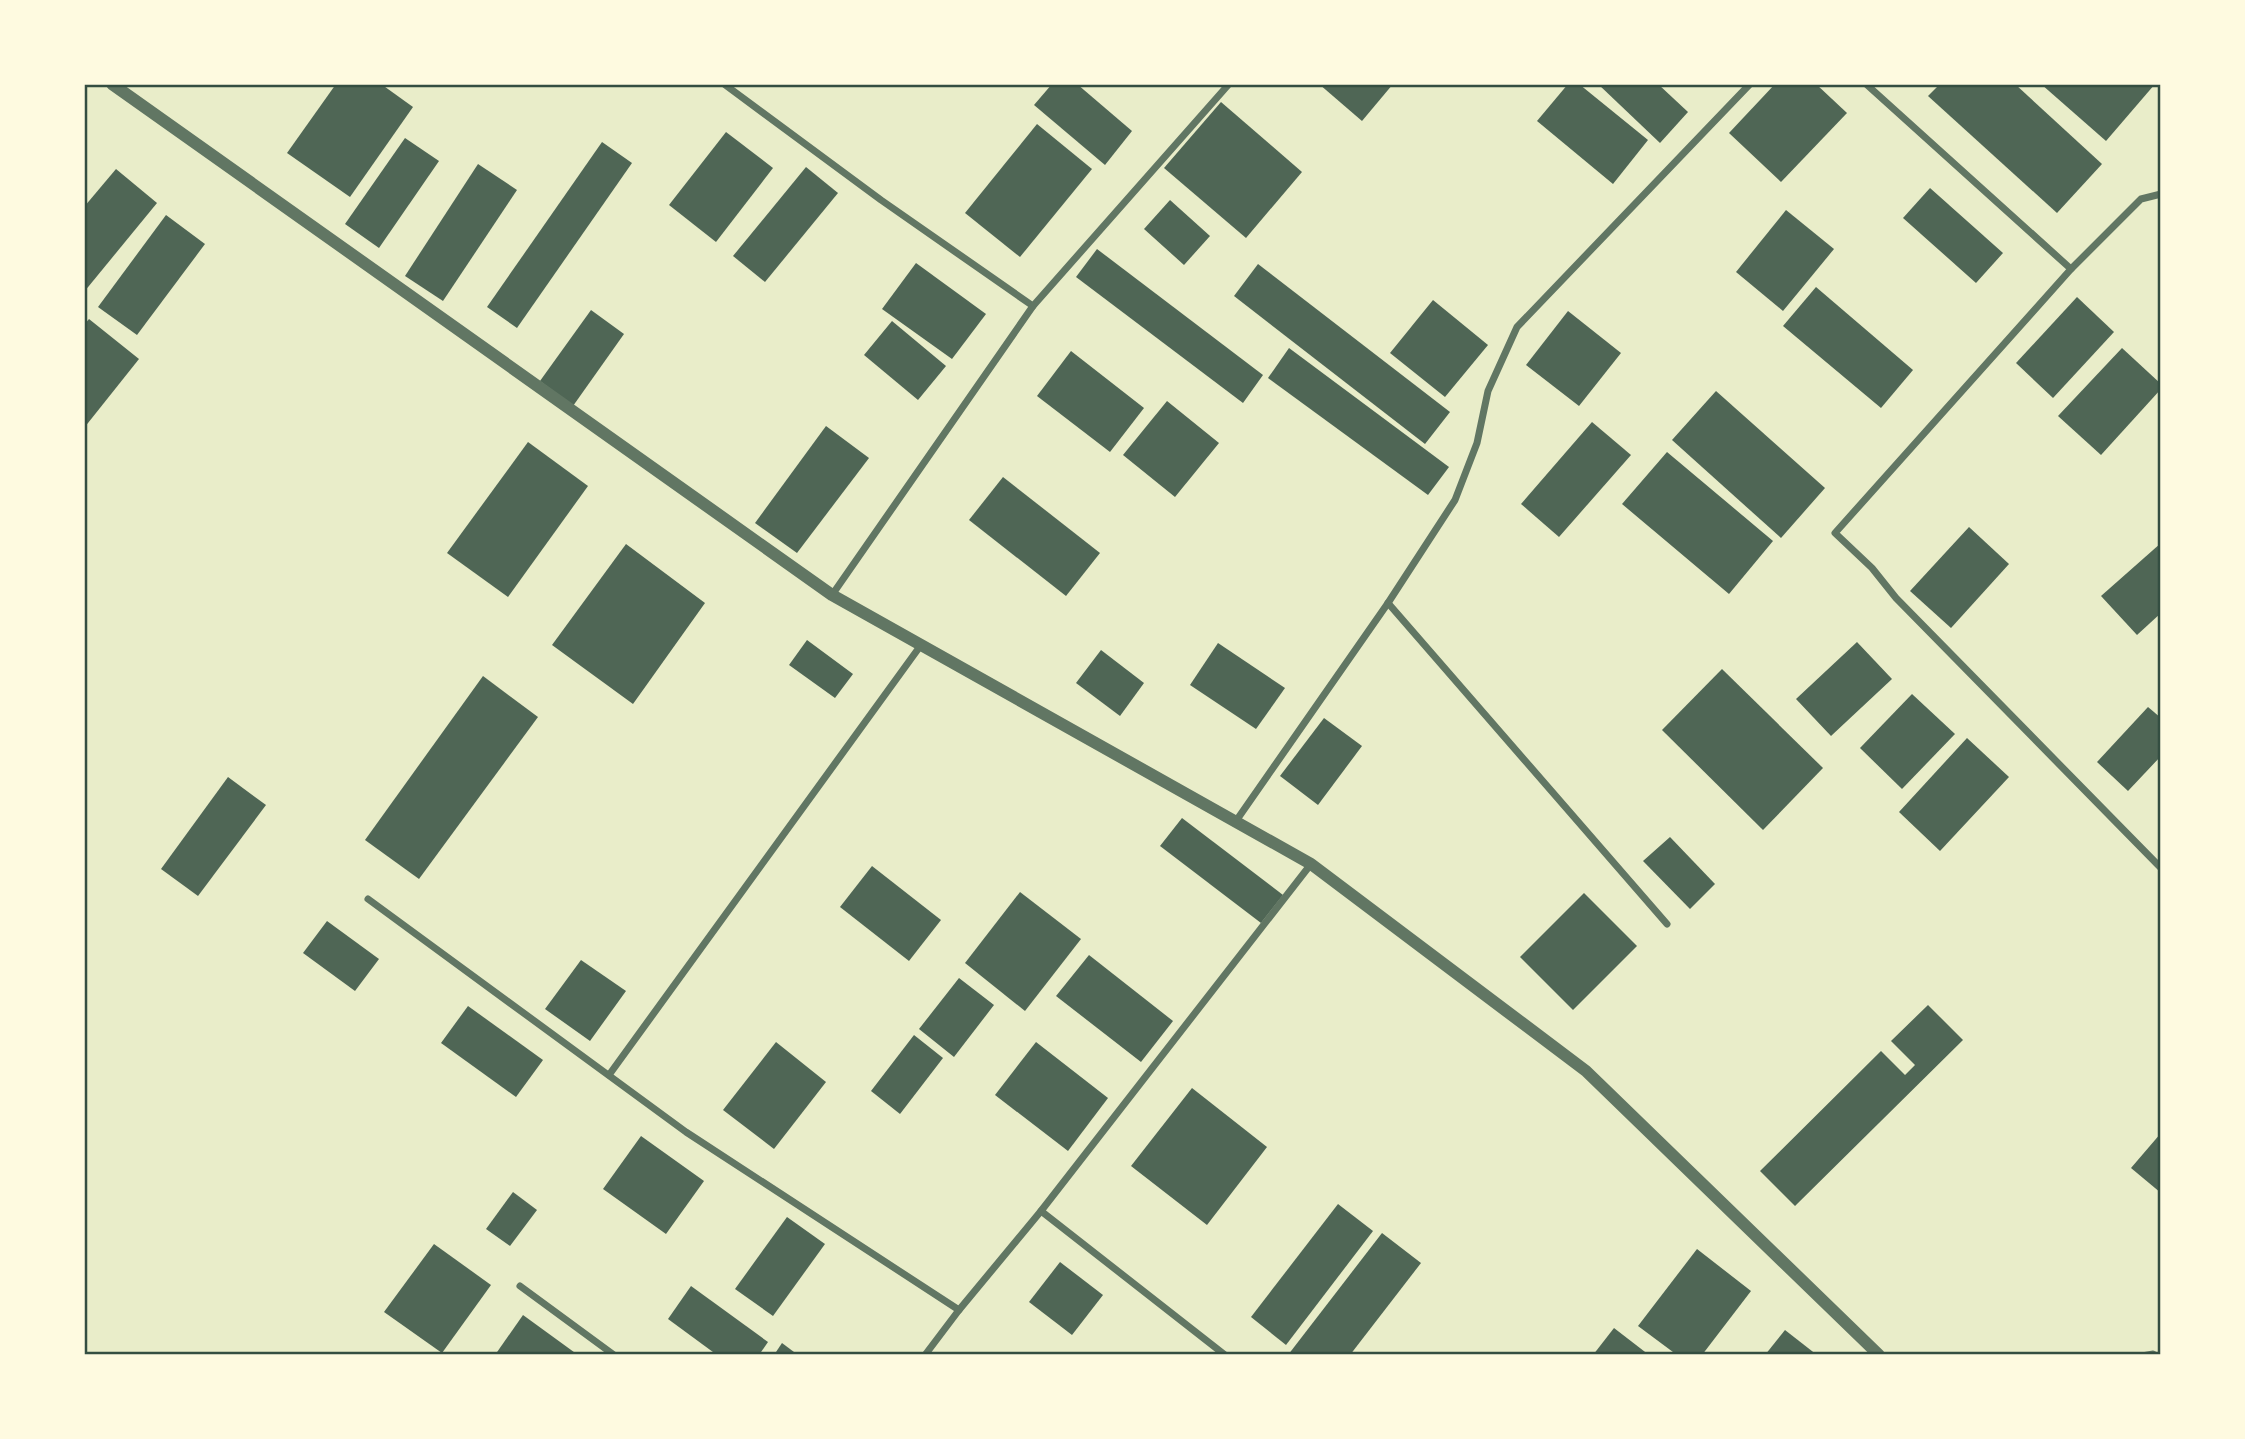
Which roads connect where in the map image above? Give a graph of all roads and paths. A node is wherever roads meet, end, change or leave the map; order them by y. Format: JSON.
{"nodes":[{"id":1,"x":112,"y":84,"type":"edge"},
{"id":2,"x":724,"y":84,"type":"edge"},
{"id":3,"x":1229,"y":84,"type":"edge"},
{"id":4,"x":1750,"y":84,"type":"edge"},
{"id":5,"x":1866,"y":84,"type":"edge"},
{"id":6,"x":2161,"y":194,"type":"edge"},
{"id":7,"x":2071,"y":269,"type":"junction"},
{"id":8,"x":1033,"y":306,"type":"junction"},
{"id":9,"x":832,"y":595,"type":"junction"},
{"id":10,"x":1388,"y":603,"type":"junction"},
{"id":11,"x":920,"y":645,"type":"junction"},
{"id":12,"x":1236,"y":821,"type":"junction"},
{"id":13,"x":1311,"y":864,"type":"junction"},
{"id":14,"x":2161,"y":868,"type":"edge"},
{"id":15,"x":368,"y":899,"type":"dead end"},
{"id":16,"x":1667,"y":924,"type":"dead end"},
{"id":17,"x":609,"y":1075,"type":"junction"},
{"id":18,"x":1041,"y":1211,"type":"junction"},
{"id":19,"x":520,"y":1286,"type":"dead end"},
{"id":20,"x":959,"y":1310,"type":"junction"},
{"id":21,"x":614,"y":1355,"type":"edge"},
{"id":22,"x":925,"y":1355,"type":"edge"},
{"id":23,"x":1225,"y":1355,"type":"edge"},
{"id":24,"x":1879,"y":1355,"type":"edge"},
{"id":25,"x":2142,"y":1355,"type":"edge"},
{"id":26,"x":2157,"y":1355,"type":"edge"}],
"edges":[{"from":1,"to":9,"type":"street"},
{"from":2,"to":8,"type":"street"},
{"from":3,"to":8,"type":"street"},
{"from":4,"to":10,"type":"street"},
{"from":5,"to":7,"type":"street"},
{"from":6,"to":7,"type":"street"},
{"from":7,"to":14,"type":"street"},
{"from":8,"to":9,"type":"street"},
{"from":9,"to":11,"type":"street"},
{"from":10,"to":12,"type":"street"},
{"from":10,"to":16,"type":"street"},
{"from":11,"to":12,"type":"street"},
{"from":11,"to":17,"type":"street"},
{"from":12,"to":13,"type":"street"},
{"from":13,"to":18,"type":"street"},
{"from":13,"to":24,"type":"street"},
{"from":15,"to":17,"type":"street"},
{"from":17,"to":20,"type":"street"},
{"from":18,"to":20,"type":"street"},
{"from":18,"to":23,"type":"street"},
{"from":19,"to":21,"type":"street"},
{"from":20,"to":22,"type":"street"},
{"from":25,"to":26,"type":"lane"}]}
